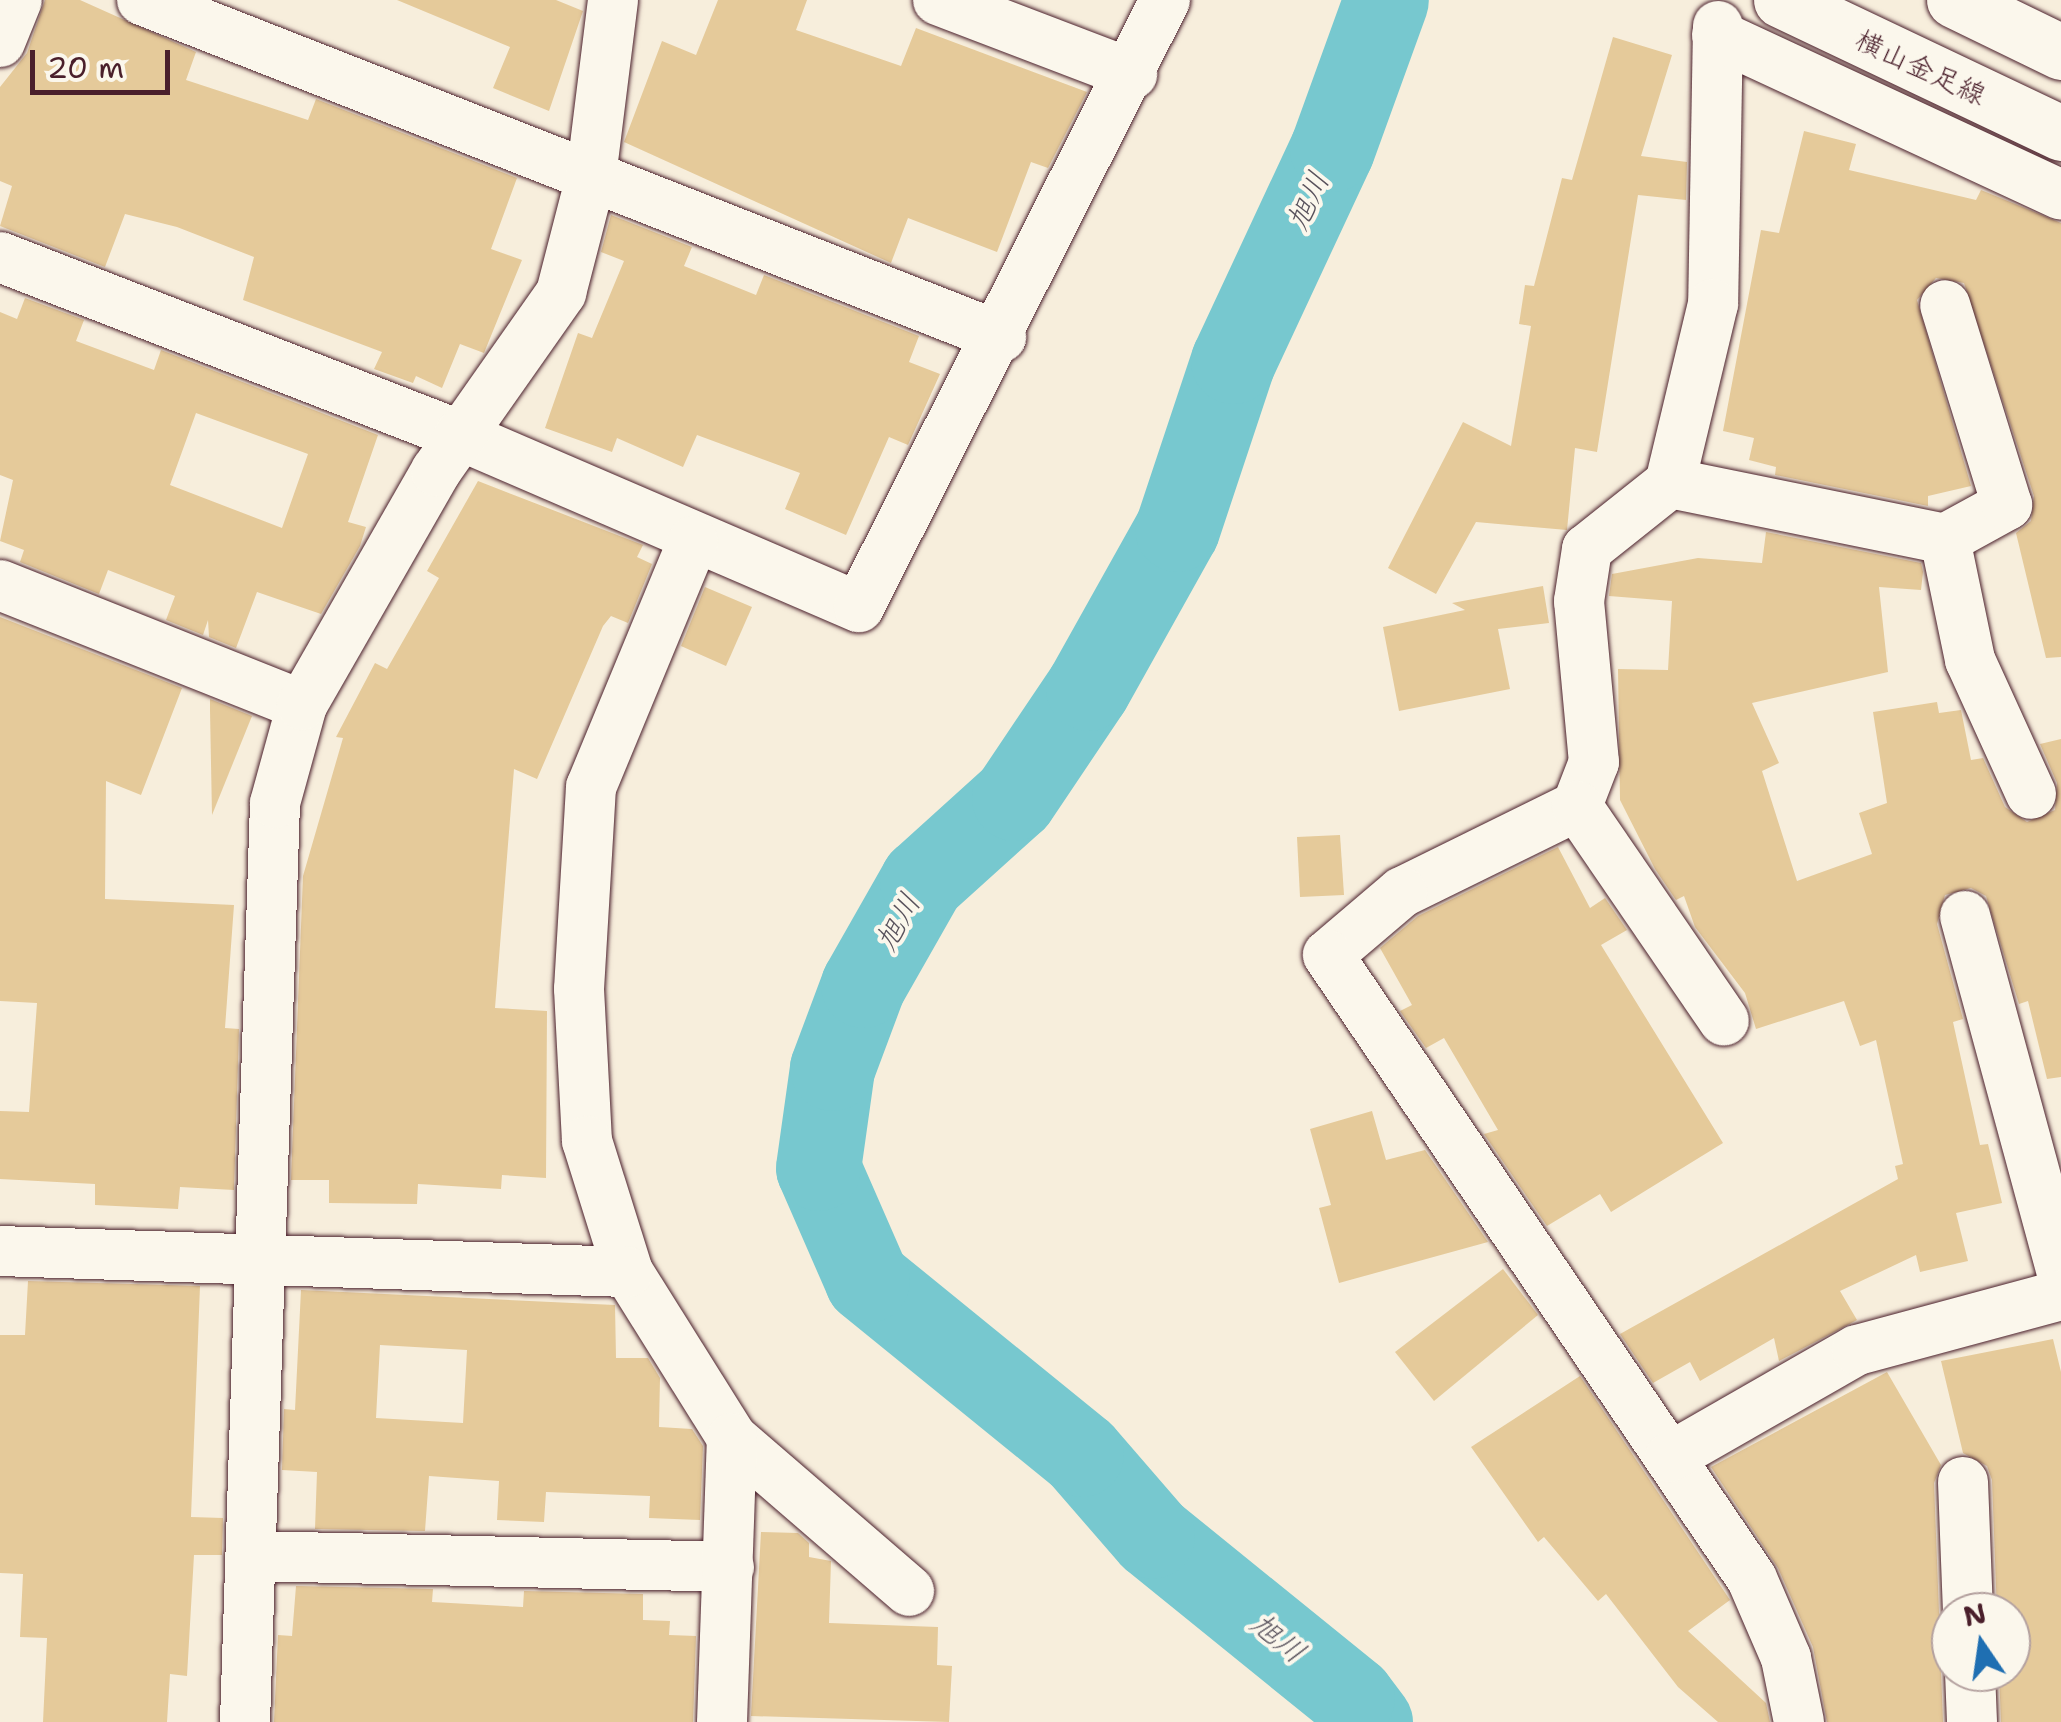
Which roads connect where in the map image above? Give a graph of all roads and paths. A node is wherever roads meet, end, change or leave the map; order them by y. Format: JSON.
{"nodes":[{"id":1,"x":17,"y":0,"type":"edge"},
{"id":2,"x":142,"y":0,"type":"edge"},
{"id":3,"x":613,"y":0,"type":"edge"},
{"id":4,"x":938,"y":0,"type":"edge"},
{"id":5,"x":1165,"y":0,"type":"edge"},
{"id":6,"x":1780,"y":0,"type":"edge"},
{"id":7,"x":1954,"y":0,"type":"edge"},
{"id":8,"x":0,"y":42,"type":"edge"},
{"id":9,"x":2061,"y":52,"type":"edge"},
{"id":10,"x":1132,"y":74,"type":"junction"},
{"id":11,"x":2061,"y":133,"type":"edge"},
{"id":12,"x":590,"y":177,"type":"junction"},
{"id":13,"x":2061,"y":195,"type":"edge"},
{"id":14,"x":0,"y":257,"type":"edge"},
{"id":15,"x":1945,"y":305,"type":"dead end"},
{"id":16,"x":1001,"y":337,"type":"junction"},
{"id":17,"x":460,"y":435,"type":"junction"},
{"id":18,"x":1670,"y":483,"type":"junction"},
{"id":19,"x":1946,"y":539,"type":"junction"},
{"id":20,"x":693,"y":540,"type":"junction"},
{"id":21,"x":0,"y":585,"type":"edge"},
{"id":22,"x":302,"y":704,"type":"junction"},
{"id":23,"x":2031,"y":794,"type":"dead end"},
{"id":24,"x":1577,"y":806,"type":"junction"},
{"id":25,"x":1965,"y":916,"type":"dead end"},
{"id":26,"x":1724,"y":1021,"type":"dead end"},
{"id":27,"x":0,"y":1251,"type":"edge"},
{"id":28,"x":262,"y":1259,"type":"junction"},
{"id":29,"x":2061,"y":1270,"type":"edge"},
{"id":30,"x":628,"y":1272,"type":"junction"},
{"id":31,"x":2061,"y":1294,"type":"edge"},
{"id":32,"x":732,"y":1438,"type":"junction"},
{"id":33,"x":1670,"y":1457,"type":"junction"},
{"id":34,"x":1963,"y":1482,"type":"dead end"},
{"id":35,"x":252,"y":1556,"type":"junction"},
{"id":36,"x":729,"y":1566,"type":"junction"},
{"id":37,"x":909,"y":1591,"type":"dead end"},
{"id":38,"x":1967,"y":1592,"type":"edge"},
{"id":39,"x":1971,"y":1692,"type":"edge"},
{"id":40,"x":245,"y":1722,"type":"edge"},
{"id":41,"x":722,"y":1722,"type":"edge"},
{"id":42,"x":1800,"y":1722,"type":"edge"},
{"id":43,"x":1972,"y":1722,"type":"edge"}],
"edges":[{"from":1,"to":8,"type":"street"},
{"from":2,"to":12,"type":"street"},
{"from":3,"to":12,"type":"street"},
{"from":4,"to":10,"type":"street"},
{"from":5,"to":10,"type":"street"},
{"from":6,"to":11,"type":"street","name":"横山金足線"},
{"from":7,"to":9,"type":"street"},
{"from":10,"to":16,"type":"street"},
{"from":12,"to":16,"type":"street"},
{"from":12,"to":17,"type":"street"},
{"from":13,"to":18,"type":"street"},
{"from":14,"to":17,"type":"street"},
{"from":15,"to":19,"type":"street"},
{"from":16,"to":20,"type":"street"},
{"from":17,"to":20,"type":"street"},
{"from":17,"to":22,"type":"street"},
{"from":18,"to":19,"type":"street"},
{"from":18,"to":24,"type":"street"},
{"from":19,"to":23,"type":"street"},
{"from":20,"to":30,"type":"street"},
{"from":21,"to":22,"type":"street"},
{"from":22,"to":28,"type":"street"},
{"from":24,"to":26,"type":"street"},
{"from":24,"to":33,"type":"street"},
{"from":25,"to":29,"type":"street"},
{"from":27,"to":28,"type":"street"},
{"from":28,"to":30,"type":"street"},
{"from":28,"to":35,"type":"street"},
{"from":30,"to":32,"type":"street"},
{"from":31,"to":33,"type":"street"},
{"from":32,"to":36,"type":"street"},
{"from":32,"to":37,"type":"street"},
{"from":33,"to":42,"type":"street"},
{"from":34,"to":38,"type":"street"},
{"from":35,"to":36,"type":"street"},
{"from":35,"to":40,"type":"street"},
{"from":36,"to":41,"type":"street"},
{"from":39,"to":43,"type":"street"}]}
